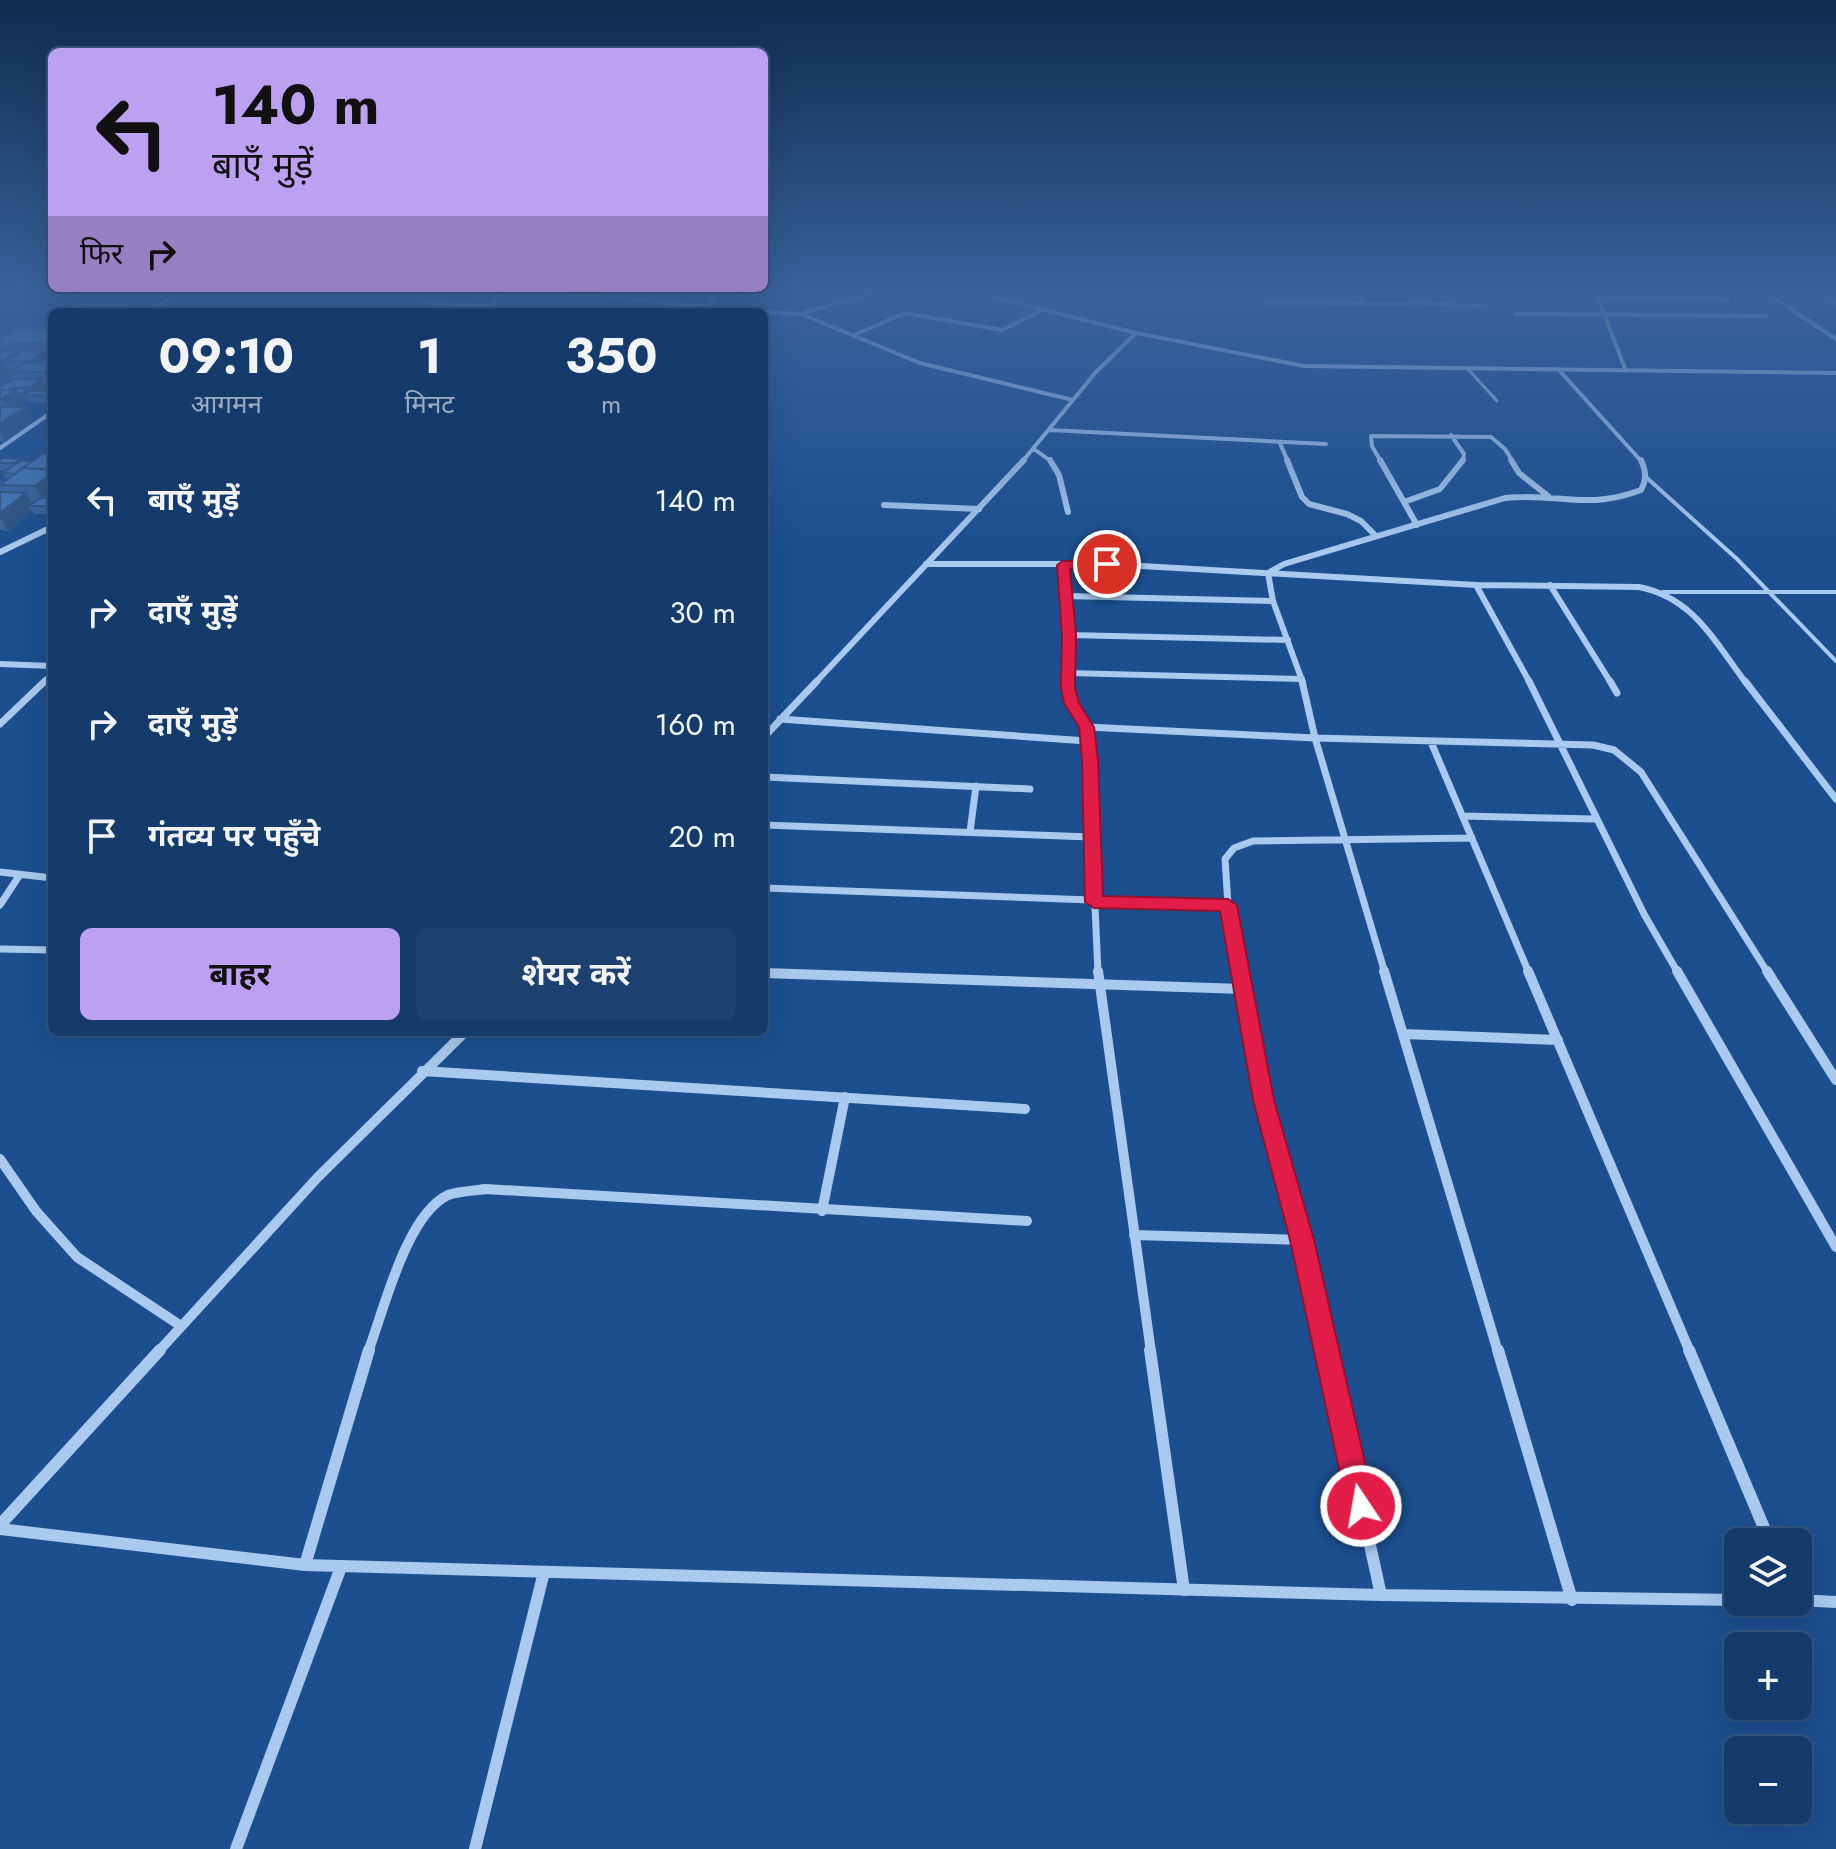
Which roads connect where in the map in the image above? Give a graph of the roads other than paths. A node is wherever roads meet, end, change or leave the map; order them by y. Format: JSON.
{"nodes":[{"id":1,"x":983,"y":378,"type":"edge"},
{"id":2,"x":1091,"y":378,"type":"edge"},
{"id":3,"x":1476,"y":378,"type":"edge"},
{"id":4,"x":1567,"y":378,"type":"edge"},
{"id":5,"x":1073,"y":400,"type":"junction"},
{"id":6,"x":1497,"y":401,"type":"dead end"},
{"id":7,"x":48,"y":416,"type":"edge"},
{"id":8,"x":1049,"y":430,"type":"junction"},
{"id":9,"x":1451,"y":435,"type":"junction"},
{"id":10,"x":1280,"y":443,"type":"junction"},
{"id":11,"x":1326,"y":444,"type":"dead end"},
{"id":12,"x":0,"y":448,"type":"edge"},
{"id":13,"x":1034,"y":449,"type":"junction"},
{"id":14,"x":1647,"y":478,"type":"junction"},
{"id":15,"x":1548,"y":496,"type":"junction"},
{"id":16,"x":1404,"y":502,"type":"junction"},
{"id":17,"x":884,"y":505,"type":"dead end"},
{"id":18,"x":979,"y":509,"type":"junction"},
{"id":19,"x":1068,"y":512,"type":"dead end"},
{"id":20,"x":1417,"y":525,"type":"junction"},
{"id":21,"x":48,"y":529,"type":"edge"},
{"id":22,"x":1376,"y":536,"type":"junction"},
{"id":23,"x":0,"y":552,"type":"edge"},
{"id":24,"x":926,"y":564,"type":"junction"},
{"id":25,"x":1063,"y":565,"type":"junction"},
{"id":26,"x":1268,"y":573,"type":"junction"},
{"id":27,"x":1476,"y":585,"type":"junction"},
{"id":28,"x":1550,"y":585,"type":"junction"},
{"id":29,"x":1768,"y":590,"type":"junction"},
{"id":30,"x":1663,"y":592,"type":"junction"},
{"id":31,"x":1836,"y":592,"type":"edge"},
{"id":32,"x":1066,"y":596,"type":"junction"},
{"id":33,"x":1273,"y":601,"type":"junction"},
{"id":34,"x":1069,"y":635,"type":"junction"},
{"id":35,"x":1288,"y":640,"type":"junction"},
{"id":36,"x":1836,"y":661,"type":"edge"},
{"id":37,"x":0,"y":664,"type":"edge"},
{"id":38,"x":48,"y":666,"type":"edge"},
{"id":39,"x":1068,"y":673,"type":"junction"},
{"id":40,"x":48,"y":678,"type":"edge"},
{"id":41,"x":1302,"y":679,"type":"junction"},
{"id":42,"x":1617,"y":693,"type":"dead end"},
{"id":43,"x":780,"y":719,"type":"junction"},
{"id":44,"x":0,"y":724,"type":"edge"},
{"id":45,"x":1087,"y":727,"type":"junction"},
{"id":46,"x":768,"y":732,"type":"edge"},
{"id":47,"x":1315,"y":738,"type":"junction"},
{"id":48,"x":1087,"y":741,"type":"junction"},
{"id":49,"x":1431,"y":742,"type":"junction"},
{"id":50,"x":1559,"y":745,"type":"junction"},
{"id":51,"x":768,"y":777,"type":"edge"},
{"id":52,"x":976,"y":786,"type":"junction"},
{"id":53,"x":1030,"y":789,"type":"dead end"},
{"id":54,"x":1836,"y":799,"type":"edge"},
{"id":55,"x":1463,"y":816,"type":"junction"},
{"id":56,"x":1595,"y":819,"type":"junction"},
{"id":57,"x":768,"y":825,"type":"edge"},
{"id":58,"x":970,"y":832,"type":"junction"},
{"id":59,"x":1090,"y":837,"type":"junction"},
{"id":60,"x":1472,"y":838,"type":"junction"},
{"id":61,"x":1345,"y":839,"type":"junction"},
{"id":62,"x":0,"y":872,"type":"edge"},
{"id":63,"x":19,"y":876,"type":"junction"},
{"id":64,"x":48,"y":878,"type":"edge"},
{"id":65,"x":768,"y":888,"type":"edge"},
{"id":66,"x":1094,"y":902,"type":"junction"},
{"id":67,"x":0,"y":905,"type":"edge"},
{"id":68,"x":1228,"y":905,"type":"junction"},
{"id":69,"x":0,"y":949,"type":"edge"},
{"id":70,"x":48,"y":950,"type":"edge"},
{"id":71,"x":768,"y":973,"type":"edge"},
{"id":72,"x":1099,"y":984,"type":"junction"},
{"id":73,"x":1243,"y":989,"type":"junction"},
{"id":74,"x":1404,"y":1034,"type":"junction"},
{"id":75,"x":461,"y":1036,"type":"edge"},
{"id":76,"x":1558,"y":1040,"type":"junction"},
{"id":77,"x":422,"y":1071,"type":"junction"},
{"id":78,"x":1836,"y":1080,"type":"edge"},
{"id":79,"x":845,"y":1097,"type":"junction"},
{"id":80,"x":1025,"y":1109,"type":"dead end"},
{"id":81,"x":0,"y":1159,"type":"edge"},
{"id":82,"x":822,"y":1211,"type":"junction"},
{"id":83,"x":1027,"y":1221,"type":"dead end"},
{"id":84,"x":1134,"y":1235,"type":"junction"},
{"id":85,"x":1302,"y":1240,"type":"junction"},
{"id":86,"x":1836,"y":1247,"type":"edge"},
{"id":87,"x":181,"y":1326,"type":"junction"},
{"id":88,"x":0,"y":1527,"type":"edge"},
{"id":89,"x":1764,"y":1528,"type":"edge"},
{"id":90,"x":305,"y":1565,"type":"junction"},
{"id":91,"x":341,"y":1567,"type":"junction"},
{"id":92,"x":544,"y":1572,"type":"junction"},
{"id":93,"x":1184,"y":1590,"type":"junction"},
{"id":94,"x":1381,"y":1595,"type":"junction"},
{"id":95,"x":1572,"y":1600,"type":"junction"},
{"id":96,"x":1724,"y":1600,"type":"edge"},
{"id":97,"x":1812,"y":1601,"type":"edge"},
{"id":98,"x":1836,"y":1602,"type":"edge"},
{"id":99,"x":236,"y":1849,"type":"edge"},
{"id":100,"x":475,"y":1849,"type":"edge"}],
"edges":[{"from":1,"to":5,"type":"street"},
{"from":2,"to":5,"type":"street"},
{"from":3,"to":6,"type":"lane"},
{"from":4,"to":14,"type":"street"},
{"from":5,"to":8,"type":"street"},
{"from":7,"to":12,"type":"street"},
{"from":8,"to":10,"type":"street"},
{"from":8,"to":13,"type":"street"},
{"from":9,"to":15,"type":"street"},
{"from":9,"to":16,"type":"street"},
{"from":9,"to":16,"type":"street"},
{"from":10,"to":11,"type":"street"},
{"from":10,"to":22,"type":"street"},
{"from":13,"to":18,"type":"street"},
{"from":13,"to":19,"type":"street"},
{"from":14,"to":15,"type":"street"},
{"from":14,"to":29,"type":"lane"},
{"from":15,"to":20,"type":"street"},
{"from":16,"to":20,"type":"street"},
{"from":17,"to":18,"type":"street"},
{"from":18,"to":24,"type":"street"},
{"from":20,"to":22,"type":"street"},
{"from":21,"to":23,"type":"street"},
{"from":22,"to":26,"type":"street"},
{"from":24,"to":25,"type":"street"},
{"from":24,"to":43,"type":"street"},
{"from":25,"to":26,"type":"street"},
{"from":25,"to":32,"type":"street"},
{"from":26,"to":27,"type":"street"},
{"from":26,"to":33,"type":"street"},
{"from":27,"to":28,"type":"street"},
{"from":27,"to":50,"type":"street"},
{"from":28,"to":30,"type":"street"},
{"from":28,"to":42,"type":"street"},
{"from":29,"to":30,"type":"lane"},
{"from":29,"to":31,"type":"lane"},
{"from":29,"to":36,"type":"lane"},
{"from":30,"to":54,"type":"street"},
{"from":32,"to":33,"type":"street"},
{"from":32,"to":34,"type":"street"},
{"from":33,"to":35,"type":"street"},
{"from":34,"to":35,"type":"street"},
{"from":34,"to":39,"type":"street"},
{"from":35,"to":41,"type":"street"},
{"from":37,"to":38,"type":"street"},
{"from":39,"to":41,"type":"street"},
{"from":39,"to":45,"type":"street"},
{"from":40,"to":44,"type":"street"},
{"from":41,"to":47,"type":"street"},
{"from":43,"to":46,"type":"street"},
{"from":43,"to":48,"type":"street"},
{"from":45,"to":47,"type":"street"},
{"from":45,"to":48,"type":"street"},
{"from":47,"to":49,"type":"street"},
{"from":47,"to":61,"type":"street"},
{"from":48,"to":59,"type":"street"},
{"from":49,"to":50,"type":"street"},
{"from":49,"to":55,"type":"street"},
{"from":50,"to":56,"type":"street"},
{"from":50,"to":78,"type":"street"},
{"from":51,"to":52,"type":"street"},
{"from":52,"to":53,"type":"street"},
{"from":52,"to":58,"type":"street"},
{"from":55,"to":56,"type":"street"},
{"from":55,"to":60,"type":"street"},
{"from":56,"to":86,"type":"street"},
{"from":57,"to":58,"type":"street"},
{"from":58,"to":59,"type":"street"},
{"from":59,"to":66,"type":"street"},
{"from":60,"to":61,"type":"street"},
{"from":60,"to":76,"type":"street"},
{"from":61,"to":68,"type":"street"},
{"from":61,"to":74,"type":"street"},
{"from":62,"to":63,"type":"street"},
{"from":63,"to":64,"type":"street"},
{"from":63,"to":67,"type":"street"},
{"from":65,"to":66,"type":"street"},
{"from":66,"to":68,"type":"street"},
{"from":66,"to":72,"type":"street"},
{"from":68,"to":73,"type":"street"},
{"from":69,"to":70,"type":"street"},
{"from":71,"to":72,"type":"street"},
{"from":72,"to":73,"type":"street"},
{"from":72,"to":84,"type":"street"},
{"from":73,"to":85,"type":"street"},
{"from":74,"to":76,"type":"street"},
{"from":74,"to":95,"type":"street"},
{"from":75,"to":77,"type":"street"},
{"from":76,"to":89,"type":"street"},
{"from":77,"to":79,"type":"street"},
{"from":77,"to":87,"type":"street"},
{"from":79,"to":80,"type":"street"},
{"from":79,"to":82,"type":"street"},
{"from":81,"to":87,"type":"street"},
{"from":82,"to":83,"type":"street"},
{"from":82,"to":90,"type":"street"},
{"from":84,"to":85,"type":"street"},
{"from":84,"to":93,"type":"street"},
{"from":85,"to":94,"type":"street"},
{"from":87,"to":88,"type":"street"},
{"from":88,"to":90,"type":"street"},
{"from":90,"to":91,"type":"street"},
{"from":91,"to":92,"type":"street"},
{"from":91,"to":99,"type":"street"},
{"from":92,"to":93,"type":"street"},
{"from":92,"to":100,"type":"street"},
{"from":93,"to":94,"type":"street"},
{"from":94,"to":95,"type":"street"},
{"from":95,"to":96,"type":"street"},
{"from":97,"to":98,"type":"street"}]}
